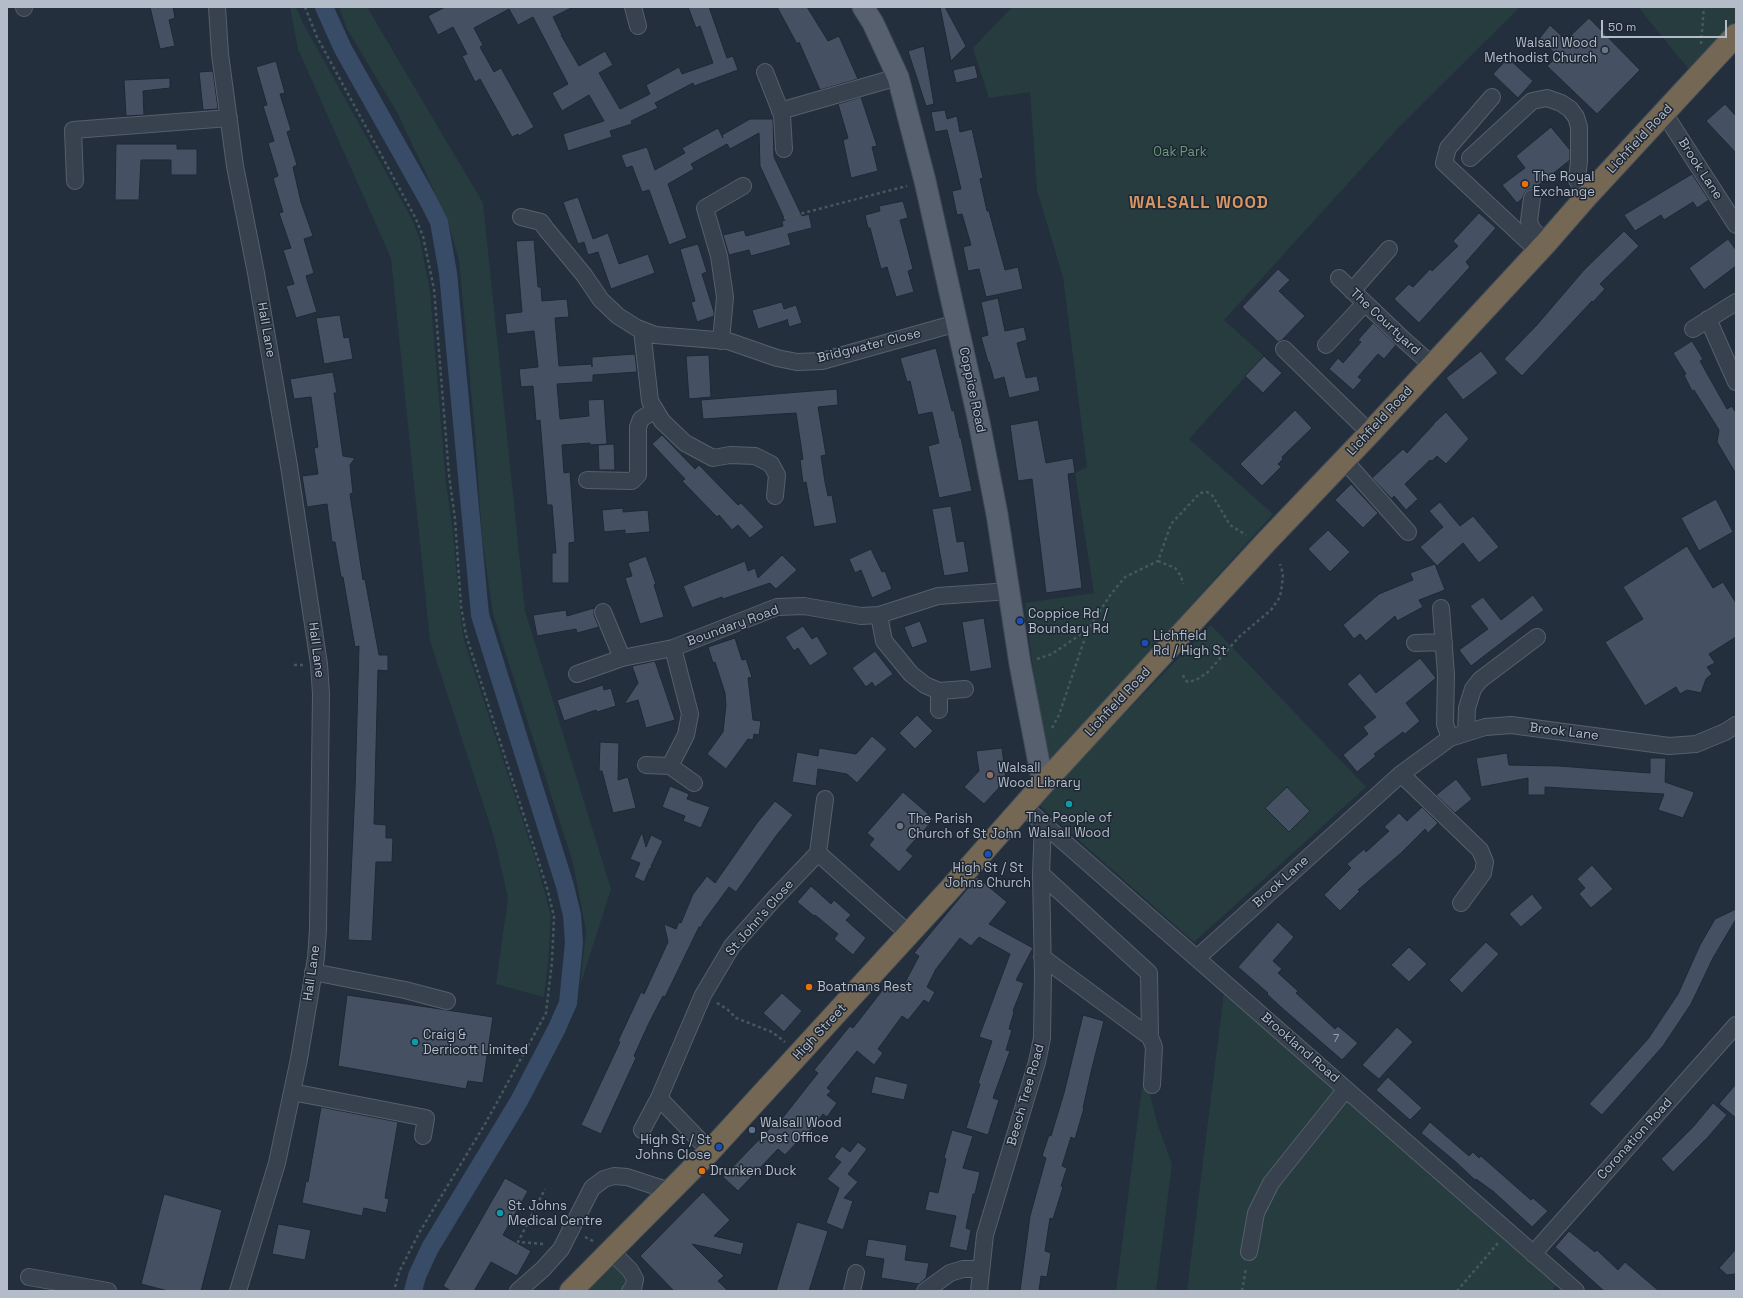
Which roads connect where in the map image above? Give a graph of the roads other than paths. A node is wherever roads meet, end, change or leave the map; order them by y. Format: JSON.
{"nodes":[{"id":1,"x":217,"y":7,"type":"edge"},
{"id":2,"x":633,"y":7,"type":"edge"},
{"id":3,"x":863,"y":7,"type":"edge"},
{"id":4,"x":638,"y":26,"type":"dead end"},
{"id":5,"x":1736,"y":35,"type":"edge"},
{"id":6,"x":765,"y":72,"type":"dead end"},
{"id":7,"x":898,"y":77,"type":"junction"},
{"id":8,"x":1492,"y":97,"type":"dead end"},
{"id":9,"x":780,"y":111,"type":"junction"},
{"id":10,"x":1664,"y":113,"type":"junction"},
{"id":11,"x":229,"y":118,"type":"junction"},
{"id":12,"x":784,"y":149,"type":"dead end"},
{"id":13,"x":1470,"y":158,"type":"dead end"},
{"id":14,"x":75,"y":181,"type":"dead end"},
{"id":15,"x":743,"y":186,"type":"dead end"},
{"id":16,"x":1588,"y":196,"type":"junction"},
{"id":17,"x":1532,"y":198,"type":"dead end"},
{"id":18,"x":521,"y":217,"type":"dead end"},
{"id":19,"x":1736,"y":224,"type":"edge"},
{"id":20,"x":1542,"y":247,"type":"junction"},
{"id":21,"x":1389,"y":249,"type":"dead end"},
{"id":22,"x":1339,"y":278,"type":"dead end"},
{"id":23,"x":1352,"y":291,"type":"junction"},
{"id":24,"x":1736,"y":302,"type":"edge"},
{"id":25,"x":1365,"y":303,"type":"junction"},
{"id":26,"x":1708,"y":319,"type":"junction"},
{"id":27,"x":957,"y":323,"type":"junction"},
{"id":28,"x":1693,"y":328,"type":"dead end"},
{"id":29,"x":642,"y":330,"type":"junction"},
{"id":30,"x":721,"y":341,"type":"junction"},
{"id":31,"x":1326,"y":345,"type":"dead end"},
{"id":32,"x":1284,"y":350,"type":"dead end"},
{"id":33,"x":1432,"y":365,"type":"junction"},
{"id":34,"x":1736,"y":382,"type":"edge"},
{"id":35,"x":655,"y":410,"type":"junction"},
{"id":36,"x":1370,"y":433,"type":"junction"},
{"id":37,"x":1344,"y":460,"type":"junction"},
{"id":38,"x":587,"y":480,"type":"dead end"},
{"id":39,"x":775,"y":496,"type":"dead end"},
{"id":40,"x":1408,"y":532,"type":"dead end"},
{"id":41,"x":1010,"y":591,"type":"junction"},
{"id":42,"x":1441,"y":608,"type":"dead end"},
{"id":43,"x":603,"y":612,"type":"dead end"},
{"id":44,"x":879,"y":615,"type":"junction"},
{"id":45,"x":1536,"y":637,"type":"dead end"},
{"id":46,"x":1444,"y":642,"type":"junction"},
{"id":47,"x":1415,"y":643,"type":"dead end"},
{"id":48,"x":673,"y":648,"type":"junction"},
{"id":49,"x":622,"y":658,"type":"junction"},
{"id":50,"x":577,"y":674,"type":"dead end"},
{"id":51,"x":965,"y":689,"type":"dead end"},
{"id":52,"x":938,"y":690,"type":"junction"},
{"id":53,"x":939,"y":710,"type":"dead end"},
{"id":54,"x":1736,"y":724,"type":"edge"},
{"id":55,"x":1466,"y":733,"type":"junction"},
{"id":56,"x":1450,"y":738,"type":"junction"},
{"id":57,"x":646,"y":765,"type":"dead end"},
{"id":58,"x":670,"y":766,"type":"junction"},
{"id":59,"x":1401,"y":774,"type":"junction"},
{"id":60,"x":694,"y":783,"type":"dead end"},
{"id":61,"x":1043,"y":784,"type":"junction"},
{"id":62,"x":825,"y":799,"type":"dead end"},
{"id":63,"x":1023,"y":806,"type":"junction"},
{"id":64,"x":1043,"y":823,"type":"junction"},
{"id":65,"x":818,"y":852,"type":"junction"},
{"id":66,"x":1041,"y":874,"type":"junction"},
{"id":67,"x":1461,"y":902,"type":"dead end"},
{"id":68,"x":909,"y":934,"type":"junction"},
{"id":69,"x":1042,"y":957,"type":"junction"},
{"id":70,"x":1197,"y":958,"type":"junction"},
{"id":71,"x":313,"y":972,"type":"junction"},
{"id":72,"x":447,"y":1001,"type":"dead end"},
{"id":73,"x":1736,"y":1025,"type":"edge"},
{"id":74,"x":1150,"y":1037,"type":"junction"},
{"id":75,"x":1152,"y":1086,"type":"dead end"},
{"id":76,"x":1346,"y":1089,"type":"junction"},
{"id":77,"x":292,"y":1092,"type":"junction"},
{"id":78,"x":659,"y":1098,"type":"junction"},
{"id":79,"x":642,"y":1130,"type":"dead end"},
{"id":80,"x":423,"y":1136,"type":"dead end"},
{"id":81,"x":710,"y":1151,"type":"junction"},
{"id":82,"x":670,"y":1190,"type":"junction"},
{"id":83,"x":611,"y":1251,"type":"junction"},
{"id":84,"x":1249,"y":1252,"type":"road end"},
{"id":85,"x":1533,"y":1254,"type":"junction"},
{"id":86,"x":981,"y":1269,"type":"junction"},
{"id":87,"x":856,"y":1273,"type":"dead end"},
{"id":88,"x":28,"y":1276,"type":"dead end"},
{"id":89,"x":108,"y":1291,"type":"edge"},
{"id":90,"x":238,"y":1291,"type":"edge"},
{"id":91,"x":518,"y":1291,"type":"edge"},
{"id":92,"x":571,"y":1291,"type":"edge"},
{"id":93,"x":630,"y":1291,"type":"edge"},
{"id":94,"x":852,"y":1291,"type":"edge"},
{"id":95,"x":925,"y":1291,"type":"edge"},
{"id":96,"x":979,"y":1291,"type":"edge"},
{"id":97,"x":1576,"y":1291,"type":"edge"}],
"edges":[{"from":1,"to":11,"type":"street","name":"Hall Lane"},
{"from":2,"to":4,"type":"street"},
{"from":3,"to":7,"type":"main road","name":"Coppice Road"},
{"from":5,"to":10,"type":"highway","name":"Lichfield Road"},
{"from":6,"to":9,"type":"street"},
{"from":7,"to":9,"type":"street"},
{"from":7,"to":27,"type":"main road","name":"Coppice Road"},
{"from":8,"to":20,"type":"street"},
{"from":9,"to":12,"type":"street"},
{"from":10,"to":16,"type":"highway","name":"Lichfield Road"},
{"from":10,"to":19,"type":"street","name":"Brook Lane"},
{"from":11,"to":14,"type":"street"},
{"from":11,"to":71,"type":"street","name":"Hall Lane"},
{"from":13,"to":16,"type":"street"},
{"from":15,"to":30,"type":"street"},
{"from":16,"to":20,"type":"highway","name":"Lichfield Road"},
{"from":17,"to":20,"type":"street"},
{"from":18,"to":29,"type":"street","name":"Bridgwater Close"},
{"from":20,"to":33,"type":"highway","name":"Lichfield Road"},
{"from":21,"to":23,"type":"street"},
{"from":22,"to":23,"type":"street","name":"The Courtyard"},
{"from":23,"to":25,"type":"street","name":"The Courtyard"},
{"from":24,"to":26,"type":"street"},
{"from":25,"to":31,"type":"street"},
{"from":25,"to":33,"type":"street","name":"The Courtyard"},
{"from":26,"to":28,"type":"street"},
{"from":26,"to":34,"type":"street"},
{"from":27,"to":30,"type":"street","name":"Bridgwater Close"},
{"from":27,"to":41,"type":"main road","name":"Coppice Road"},
{"from":29,"to":30,"type":"street","name":"Bridgwater Close"},
{"from":29,"to":35,"type":"street"},
{"from":32,"to":36,"type":"street"},
{"from":33,"to":36,"type":"highway","name":"Lichfield Road"},
{"from":35,"to":38,"type":"street"},
{"from":35,"to":39,"type":"street"},
{"from":36,"to":37,"type":"highway","name":"Lichfield Road"},
{"from":37,"to":40,"type":"street"},
{"from":37,"to":61,"type":"highway","name":"Lichfield Road"},
{"from":41,"to":44,"type":"street","name":"Boundary Road"},
{"from":41,"to":61,"type":"main road","name":"Coppice Road"},
{"from":42,"to":46,"type":"street"},
{"from":43,"to":49,"type":"street"},
{"from":44,"to":48,"type":"street","name":"Boundary Road"},
{"from":44,"to":52,"type":"street"},
{"from":45,"to":55,"type":"street"},
{"from":46,"to":47,"type":"street"},
{"from":46,"to":56,"type":"street"},
{"from":48,"to":49,"type":"street","name":"Boundary Road"},
{"from":48,"to":58,"type":"street"},
{"from":49,"to":50,"type":"street","name":"Boundary Road"},
{"from":51,"to":52,"type":"street"},
{"from":52,"to":53,"type":"street"},
{"from":54,"to":55,"type":"street","name":"Brook Lane"},
{"from":55,"to":56,"type":"street","name":"Brook Lane"},
{"from":56,"to":59,"type":"street","name":"Brook Lane"},
{"from":57,"to":58,"type":"street"},
{"from":58,"to":60,"type":"street"},
{"from":59,"to":67,"type":"street"},
{"from":59,"to":70,"type":"street","name":"Brook Lane"},
{"from":61,"to":63,"type":"highway","name":"Lichfield Road"},
{"from":62,"to":65,"type":"street"},
{"from":63,"to":64,"type":"street","name":"Brookland Road"},
{"from":63,"to":68,"type":"highway","name":"High Street"},
{"from":64,"to":66,"type":"street","name":"Beech Tree Road"},
{"from":64,"to":70,"type":"street","name":"Brookland Road"},
{"from":65,"to":68,"type":"street"},
{"from":65,"to":78,"type":"street","name":"St John's Close"},
{"from":66,"to":69,"type":"street","name":"Beech Tree Road"},
{"from":66,"to":74,"type":"street"},
{"from":68,"to":81,"type":"highway","name":"High Street"},
{"from":69,"to":74,"type":"street"},
{"from":69,"to":86,"type":"street","name":"Beech Tree Road"},
{"from":70,"to":76,"type":"street","name":"Brookland Road"},
{"from":71,"to":72,"type":"street"},
{"from":71,"to":77,"type":"street","name":"Hall Lane"},
{"from":73,"to":85,"type":"street","name":"Coronation Road"},
{"from":74,"to":75,"type":"street"},
{"from":76,"to":84,"type":"street"},
{"from":76,"to":85,"type":"street","name":"Brookland Road"},
{"from":77,"to":80,"type":"street"},
{"from":77,"to":90,"type":"street","name":"Hall Lane"},
{"from":78,"to":79,"type":"street","name":"St John's Close"},
{"from":78,"to":81,"type":"street"},
{"from":81,"to":82,"type":"highway","name":"High Street"},
{"from":82,"to":83,"type":"highway","name":"High Street"},
{"from":82,"to":91,"type":"street"},
{"from":83,"to":92,"type":"highway","name":"High Street"},
{"from":83,"to":93,"type":"street"},
{"from":85,"to":97,"type":"street","name":"Brookland Road"},
{"from":86,"to":95,"type":"street"},
{"from":86,"to":96,"type":"street","name":"Beech Tree Road"},
{"from":87,"to":94,"type":"street"},
{"from":88,"to":89,"type":"street"}]}
